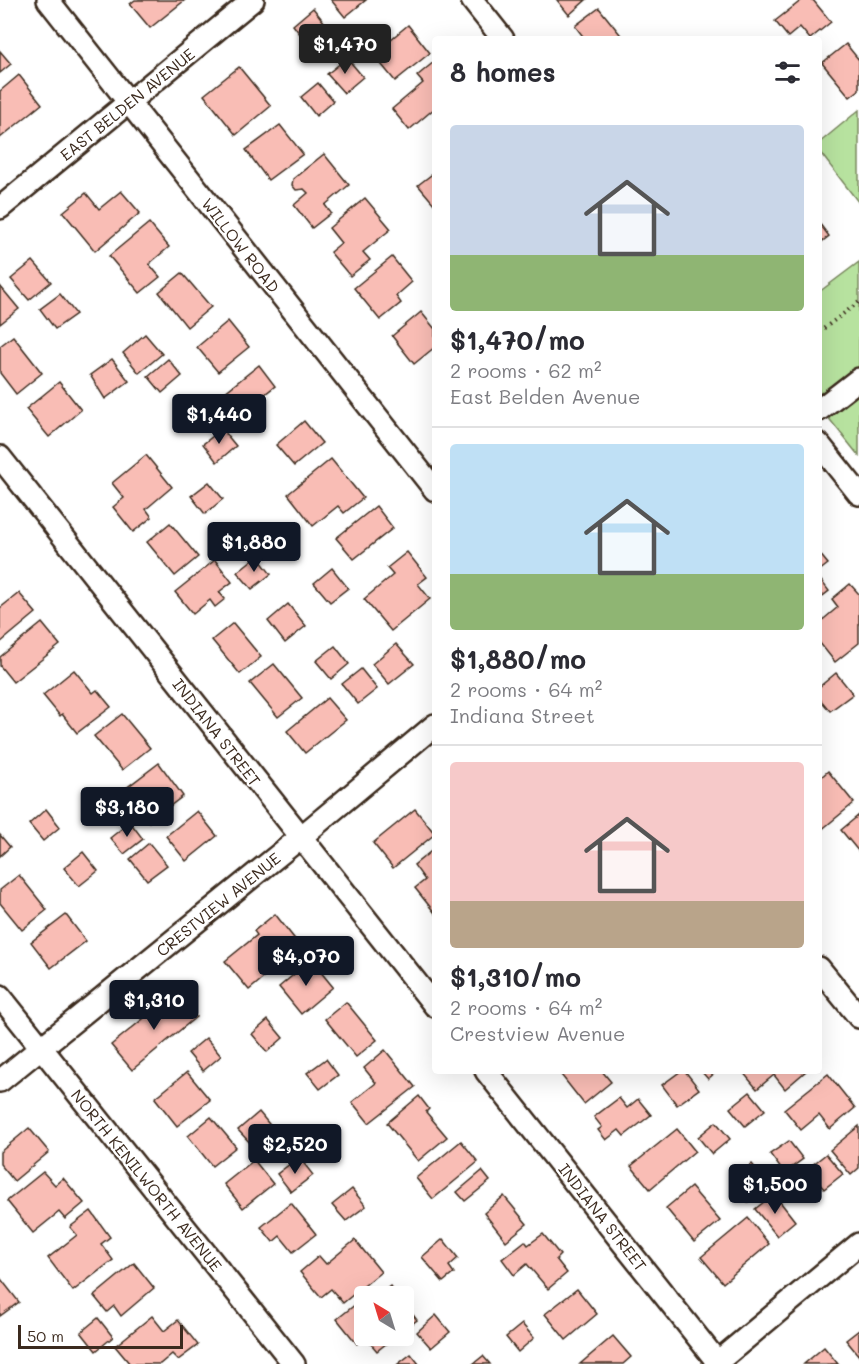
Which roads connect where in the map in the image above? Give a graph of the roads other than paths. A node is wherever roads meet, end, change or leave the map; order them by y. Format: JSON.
{"nodes":[{"id":1,"x":48,"y":0,"type":"edge"},
{"id":2,"x":253,"y":0,"type":"edge"},
{"id":3,"x":472,"y":0,"type":"edge"},
{"id":4,"x":501,"y":36,"type":"edge"},
{"id":5,"x":129,"y":103,"type":"junction"},
{"id":6,"x":0,"y":208,"type":"edge"},
{"id":7,"x":859,"y":379,"type":"edge"},
{"id":8,"x":822,"y":408,"type":"edge"},
{"id":9,"x":822,"y":448,"type":"edge"},
{"id":10,"x":0,"y":457,"type":"edge"},
{"id":11,"x":432,"y":486,"type":"edge"},
{"id":12,"x":859,"y":494,"type":"edge"},
{"id":13,"x":432,"y":728,"type":"edge"},
{"id":14,"x":301,"y":837,"type":"junction"},
{"id":15,"x":822,"y":972,"type":"edge"},
{"id":16,"x":0,"y":996,"type":"edge"},
{"id":17,"x":432,"y":1002,"type":"edge"},
{"id":18,"x":859,"y":1017,"type":"edge"},
{"id":19,"x":41,"y":1047,"type":"junction"},
{"id":20,"x":488,"y":1074,"type":"edge"},
{"id":21,"x":0,"y":1081,"type":"edge"},
{"id":22,"x":859,"y":1244,"type":"edge"},
{"id":23,"x":717,"y":1363,"type":"edge"},
{"id":24,"x":294,"y":1364,"type":"edge"}],
"edges":[{"from":1,"to":5,"type":"street","name":"WILLOW ROAD"},
{"from":2,"to":5,"type":"street","name":"EAST BELDEN AVENUE"},
{"from":3,"to":4,"type":"street"},
{"from":5,"to":6,"type":"street","name":"EAST BELDEN AVENUE"},
{"from":5,"to":11,"type":"street","name":"WILLOW ROAD"},
{"from":7,"to":8,"type":"street"},
{"from":9,"to":12,"type":"street"},
{"from":10,"to":14,"type":"street","name":"INDIANA STREET"},
{"from":13,"to":14,"type":"street","name":"CRESTVIEW AVENUE"},
{"from":14,"to":17,"type":"street","name":"INDIANA STREET"},
{"from":14,"to":19,"type":"street","name":"CRESTVIEW AVENUE"},
{"from":15,"to":18,"type":"street"},
{"from":16,"to":19,"type":"street","name":"NORTH KENILWORTH AVENUE"},
{"from":19,"to":21,"type":"street","name":"CRESTVIEW AVENUE"},
{"from":19,"to":24,"type":"street","name":"NORTH KENILWORTH AVENUE"},
{"from":20,"to":23,"type":"street","name":"INDIANA STREET"},
{"from":22,"to":23,"type":"street"}]}
